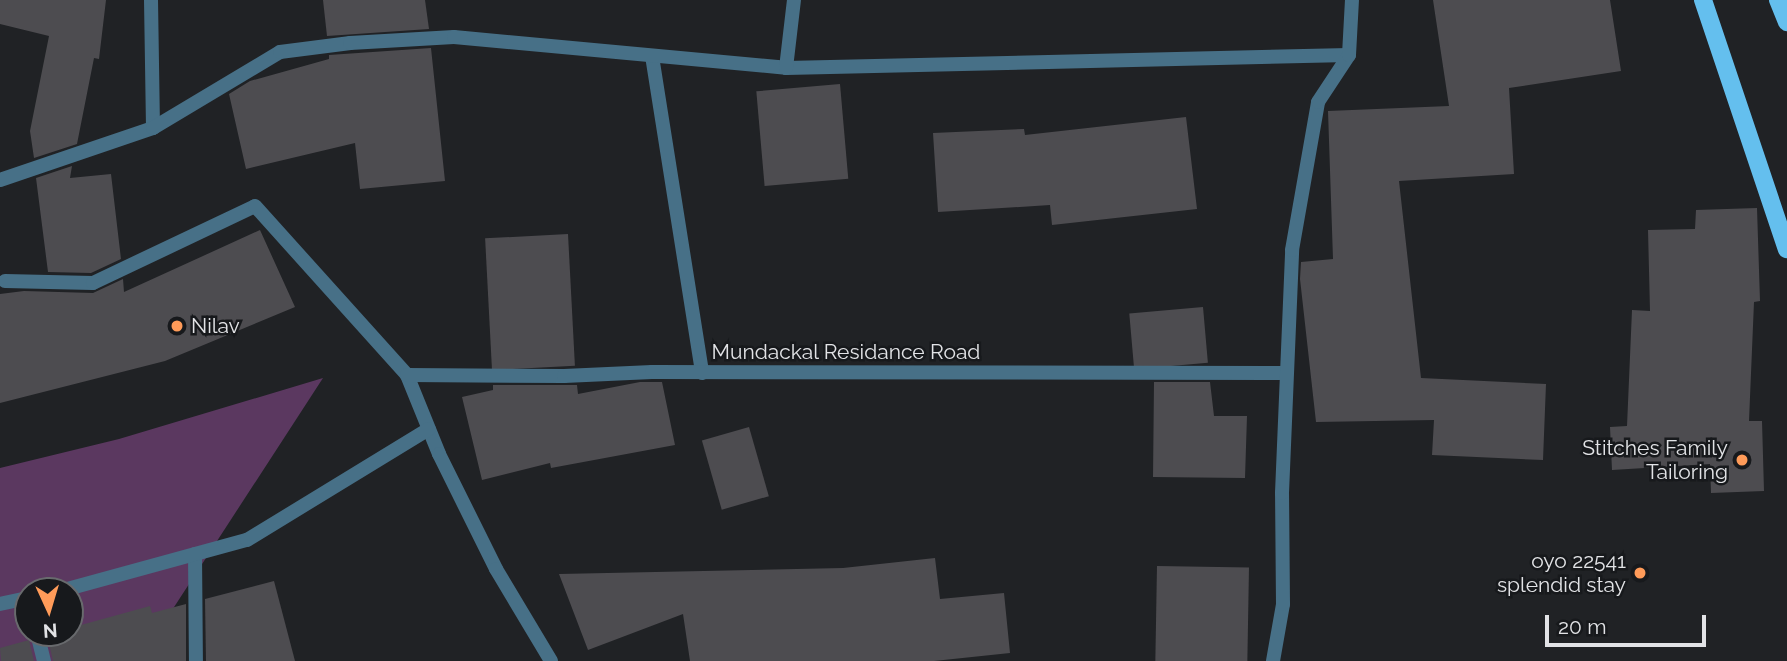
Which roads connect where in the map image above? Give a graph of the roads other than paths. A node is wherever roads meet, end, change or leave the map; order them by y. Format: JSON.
{"nodes":[{"id":1,"x":151,"y":0,"type":"edge"},
{"id":2,"x":794,"y":0,"type":"edge"},
{"id":3,"x":1352,"y":0,"type":"edge"},
{"id":4,"x":1703,"y":0,"type":"edge"},
{"id":5,"x":1778,"y":0,"type":"edge"},
{"id":6,"x":1787,"y":22,"type":"edge"},
{"id":7,"x":1349,"y":55,"type":"junction"},
{"id":8,"x":652,"y":56,"type":"junction"},
{"id":9,"x":786,"y":68,"type":"junction"},
{"id":10,"x":153,"y":128,"type":"junction"},
{"id":11,"x":0,"y":180,"type":"edge"},
{"id":12,"x":1787,"y":249,"type":"edge"},
{"id":13,"x":5,"y":281,"type":"dead end"},
{"id":14,"x":702,"y":373,"type":"junction"},
{"id":15,"x":1286,"y":373,"type":"junction"},
{"id":16,"x":407,"y":375,"type":"junction"},
{"id":17,"x":429,"y":429,"type":"junction"},
{"id":18,"x":195,"y":554,"type":"junction"},
{"id":19,"x":84,"y":584,"type":"edge"},
{"id":20,"x":196,"y":661,"type":"edge"},
{"id":21,"x":551,"y":661,"type":"edge"},
{"id":22,"x":1273,"y":661,"type":"edge"}],
"edges":[{"from":1,"to":10,"type":"street"},
{"from":2,"to":9,"type":"street"},
{"from":3,"to":7,"type":"street"},
{"from":4,"to":12,"type":"main road"},
{"from":5,"to":6,"type":"main road"},
{"from":7,"to":9,"type":"street"},
{"from":7,"to":15,"type":"street"},
{"from":8,"to":9,"type":"street"},
{"from":8,"to":10,"type":"street"},
{"from":8,"to":14,"type":"street"},
{"from":10,"to":11,"type":"street"},
{"from":13,"to":16,"type":"street"},
{"from":14,"to":15,"type":"street","name":"Mundackal Residance Road"},
{"from":14,"to":16,"type":"street","name":"Mundackal Residance Road"},
{"from":15,"to":22,"type":"street"},
{"from":16,"to":17,"type":"street"},
{"from":17,"to":18,"type":"street"},
{"from":17,"to":21,"type":"street"},
{"from":18,"to":19,"type":"street"},
{"from":18,"to":20,"type":"street"}]}
